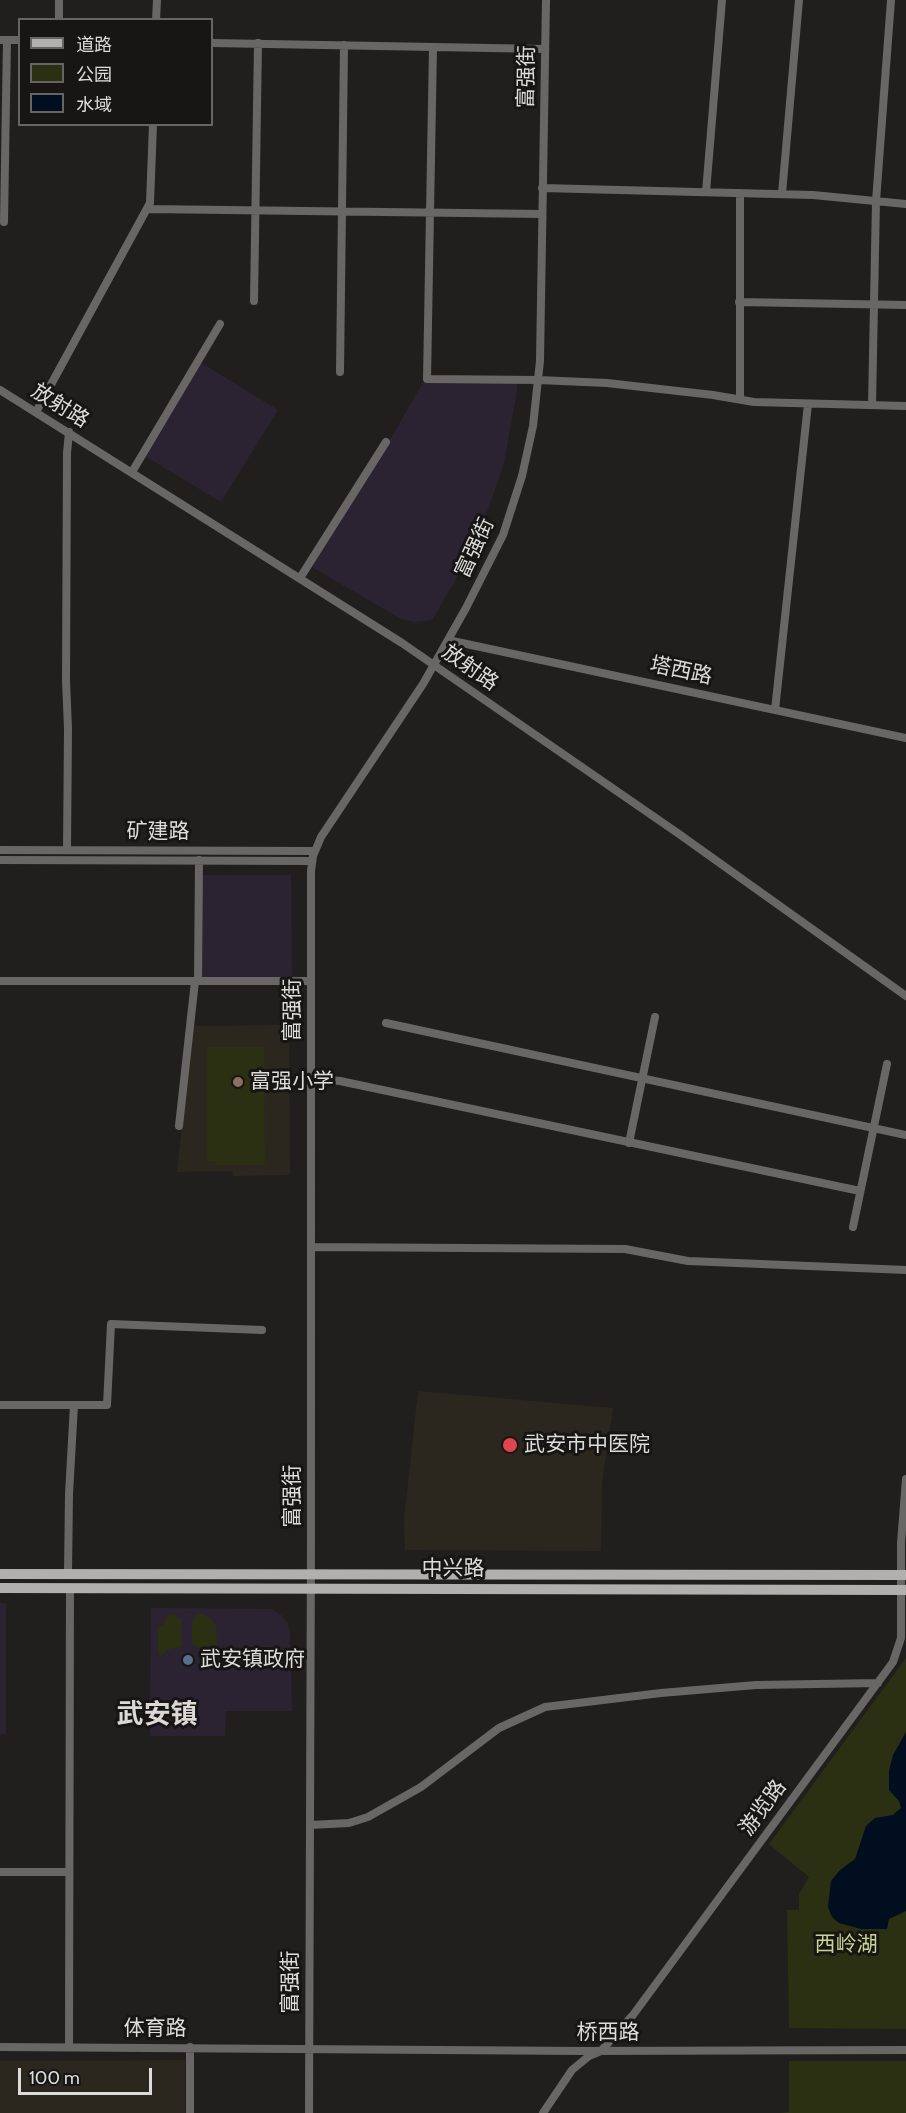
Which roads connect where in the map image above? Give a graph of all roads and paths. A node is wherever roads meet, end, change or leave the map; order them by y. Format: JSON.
{"nodes":[{"id":1,"x":59,"y":0,"type":"edge"},
{"id":2,"x":157,"y":0,"type":"edge"},
{"id":3,"x":546,"y":0,"type":"edge"},
{"id":4,"x":722,"y":0,"type":"edge"},
{"id":5,"x":799,"y":0,"type":"edge"},
{"id":6,"x":891,"y":0,"type":"edge"},
{"id":7,"x":59,"y":18,"type":"edge"},
{"id":8,"x":156,"y":18,"type":"edge"},
{"id":9,"x":3,"y":40,"type":"edge"},
{"id":10,"x":213,"y":43,"type":"edge"},
{"id":11,"x":258,"y":43,"type":"junction"},
{"id":12,"x":344,"y":45,"type":"junction"},
{"id":13,"x":433,"y":47,"type":"junction"},
{"id":14,"x":545,"y":49,"type":"junction"},
{"id":15,"x":153,"y":126,"type":"edge"},
{"id":16,"x":542,"y":188,"type":"junction"},
{"id":17,"x":706,"y":192,"type":"junction"},
{"id":18,"x":740,"y":193,"type":"junction"},
{"id":19,"x":782,"y":194,"type":"junction"},
{"id":20,"x":876,"y":201,"type":"junction"},
{"id":21,"x":906,"y":204,"type":"edge"},
{"id":22,"x":147,"y":209,"type":"junction"},
{"id":23,"x":255,"y":211,"type":"junction"},
{"id":24,"x":344,"y":212,"type":"junction"},
{"id":25,"x":430,"y":213,"type":"junction"},
{"id":26,"x":542,"y":214,"type":"junction"},
{"id":27,"x":4,"y":222,"type":"dead end"},
{"id":28,"x":254,"y":301,"type":"dead end"},
{"id":29,"x":739,"y":302,"type":"junction"},
{"id":30,"x":873,"y":304,"type":"junction"},
{"id":31,"x":906,"y":304,"type":"edge"},
{"id":32,"x":220,"y":324,"type":"dead end"},
{"id":33,"x":340,"y":372,"type":"dead end"},
{"id":34,"x":538,"y":380,"type":"junction"},
{"id":35,"x":0,"y":390,"type":"edge"},
{"id":36,"x":740,"y":399,"type":"junction"},
{"id":37,"x":808,"y":404,"type":"junction"},
{"id":38,"x":872,"y":405,"type":"junction"},
{"id":39,"x":906,"y":406,"type":"edge"},
{"id":40,"x":36,"y":412,"type":"junction"},
{"id":41,"x":69,"y":432,"type":"junction"},
{"id":42,"x":386,"y":442,"type":"dead end"},
{"id":43,"x":132,"y":472,"type":"junction"},
{"id":44,"x":300,"y":578,"type":"junction"},
{"id":45,"x":448,"y":640,"type":"junction"},
{"id":46,"x":434,"y":665,"type":"junction"},
{"id":47,"x":776,"y":710,"type":"junction"},
{"id":48,"x":906,"y":738,"type":"edge"},
{"id":49,"x":0,"y":850,"type":"edge"},
{"id":50,"x":67,"y":850,"type":"junction"},
{"id":51,"x":315,"y":850,"type":"junction"},
{"id":52,"x":0,"y":860,"type":"edge"},
{"id":53,"x":200,"y":860,"type":"junction"},
{"id":54,"x":312,"y":861,"type":"junction"},
{"id":55,"x":0,"y":981,"type":"edge"},
{"id":56,"x":196,"y":981,"type":"junction"},
{"id":57,"x":311,"y":981,"type":"junction"},
{"id":58,"x":906,"y":996,"type":"edge"},
{"id":59,"x":655,"y":1017,"type":"dead end"},
{"id":60,"x":386,"y":1023,"type":"dead end"},
{"id":61,"x":887,"y":1064,"type":"dead end"},
{"id":62,"x":311,"y":1078,"type":"junction"},
{"id":63,"x":642,"y":1078,"type":"junction"},
{"id":64,"x":179,"y":1126,"type":"dead end"},
{"id":65,"x":873,"y":1128,"type":"junction"},
{"id":66,"x":906,"y":1135,"type":"edge"},
{"id":67,"x":629,"y":1143,"type":"junction"},
{"id":68,"x":860,"y":1191,"type":"junction"},
{"id":69,"x":853,"y":1227,"type":"dead end"},
{"id":70,"x":311,"y":1247,"type":"junction"},
{"id":71,"x":906,"y":1270,"type":"edge"},
{"id":72,"x":262,"y":1330,"type":"dead end"},
{"id":73,"x":0,"y":1405,"type":"edge"},
{"id":74,"x":74,"y":1405,"type":"junction"},
{"id":75,"x":906,"y":1479,"type":"edge"},
{"id":76,"x":0,"y":1574,"type":"edge"},
{"id":77,"x":68,"y":1574,"type":"junction"},
{"id":78,"x":311,"y":1574,"type":"junction"},
{"id":79,"x":903,"y":1575,"type":"edge"},
{"id":80,"x":0,"y":1588,"type":"edge"},
{"id":81,"x":70,"y":1588,"type":"junction"},
{"id":82,"x":311,"y":1588,"type":"junction"},
{"id":83,"x":903,"y":1590,"type":"edge"},
{"id":84,"x":878,"y":1683,"type":"junction"},
{"id":85,"x":310,"y":1826,"type":"junction"},
{"id":86,"x":0,"y":1872,"type":"edge"},
{"id":87,"x":69,"y":1872,"type":"junction"},
{"id":88,"x":0,"y":2047,"type":"edge"},
{"id":89,"x":69,"y":2047,"type":"junction"},
{"id":90,"x":190,"y":2047,"type":"junction"},
{"id":91,"x":309,"y":2048,"type":"junction"},
{"id":92,"x":906,"y":2050,"type":"edge"},
{"id":93,"x":601,"y":2051,"type":"junction"},
{"id":94,"x":190,"y":2113,"type":"edge"},
{"id":95,"x":309,"y":2113,"type":"edge"},
{"id":96,"x":543,"y":2113,"type":"edge"}],
"edges":[{"from":1,"to":7,"type":"street"},
{"from":2,"to":8,"type":"street"},
{"from":3,"to":14,"type":"street","name":"富强街"},
{"from":4,"to":17,"type":"street"},
{"from":5,"to":19,"type":"street"},
{"from":6,"to":20,"type":"street"},
{"from":9,"to":27,"type":"street"},
{"from":10,"to":11,"type":"street"},
{"from":11,"to":12,"type":"street"},
{"from":11,"to":23,"type":"street"},
{"from":12,"to":13,"type":"street"},
{"from":12,"to":24,"type":"street"},
{"from":13,"to":14,"type":"street"},
{"from":13,"to":25,"type":"street"},
{"from":14,"to":16,"type":"street","name":"富强街"},
{"from":15,"to":22,"type":"street"},
{"from":16,"to":17,"type":"street"},
{"from":16,"to":26,"type":"street","name":"富强街"},
{"from":17,"to":18,"type":"street"},
{"from":18,"to":19,"type":"street"},
{"from":18,"to":29,"type":"street"},
{"from":19,"to":20,"type":"street"},
{"from":20,"to":21,"type":"street"},
{"from":20,"to":30,"type":"street"},
{"from":22,"to":23,"type":"street"},
{"from":22,"to":40,"type":"street"},
{"from":23,"to":24,"type":"street"},
{"from":23,"to":28,"type":"street"},
{"from":24,"to":25,"type":"street"},
{"from":24,"to":33,"type":"street"},
{"from":25,"to":26,"type":"street"},
{"from":25,"to":34,"type":"street"},
{"from":26,"to":34,"type":"street","name":"富强街"},
{"from":29,"to":30,"type":"street"},
{"from":29,"to":36,"type":"street"},
{"from":30,"to":31,"type":"street"},
{"from":30,"to":38,"type":"street"},
{"from":32,"to":43,"type":"street"},
{"from":34,"to":36,"type":"street"},
{"from":34,"to":45,"type":"street","name":"富强街"},
{"from":35,"to":40,"type":"street","name":"放射路"},
{"from":36,"to":37,"type":"street"},
{"from":37,"to":38,"type":"street"},
{"from":37,"to":47,"type":"street"},
{"from":38,"to":39,"type":"street"},
{"from":40,"to":41,"type":"street","name":"放射路"},
{"from":41,"to":43,"type":"street","name":"放射路"},
{"from":41,"to":50,"type":"street"},
{"from":42,"to":44,"type":"street"},
{"from":43,"to":44,"type":"street","name":"放射路"},
{"from":44,"to":46,"type":"street","name":"放射路"},
{"from":45,"to":46,"type":"street","name":"富强街"},
{"from":45,"to":47,"type":"street","name":"塔西路"},
{"from":46,"to":51,"type":"street","name":"富强街"},
{"from":46,"to":58,"type":"street","name":"放射路"},
{"from":47,"to":48,"type":"street","name":"塔西路"},
{"from":49,"to":50,"type":"street","name":"矿建路"},
{"from":50,"to":51,"type":"street","name":"矿建路"},
{"from":51,"to":54,"type":"street","name":"富强街"},
{"from":52,"to":53,"type":"street","name":"矿建路"},
{"from":53,"to":54,"type":"street","name":"矿建路"},
{"from":53,"to":56,"type":"street"},
{"from":54,"to":57,"type":"street","name":"富强街"},
{"from":55,"to":56,"type":"street"},
{"from":56,"to":57,"type":"street"},
{"from":56,"to":64,"type":"street"},
{"from":57,"to":62,"type":"street","name":"富强街"},
{"from":59,"to":63,"type":"street"},
{"from":60,"to":63,"type":"street"},
{"from":61,"to":65,"type":"street"},
{"from":62,"to":67,"type":"street"},
{"from":62,"to":70,"type":"street","name":"富强街"},
{"from":63,"to":65,"type":"street"},
{"from":63,"to":67,"type":"street"},
{"from":65,"to":66,"type":"street"},
{"from":65,"to":68,"type":"street"},
{"from":67,"to":68,"type":"street"},
{"from":68,"to":69,"type":"street"},
{"from":70,"to":71,"type":"street"},
{"from":70,"to":78,"type":"street","name":"富强街"},
{"from":72,"to":74,"type":"street"},
{"from":73,"to":74,"type":"street"},
{"from":74,"to":77,"type":"street"},
{"from":75,"to":79,"type":"street","name":"游览路"},
{"from":76,"to":77,"type":"main road","name":"中兴路"},
{"from":77,"to":78,"type":"main road","name":"中兴路"},
{"from":78,"to":79,"type":"main road","name":"中兴路"},
{"from":78,"to":82,"type":"street","name":"富强街"},
{"from":79,"to":83,"type":"street","name":"游览路"},
{"from":80,"to":81,"type":"main road","name":"中兴路"},
{"from":81,"to":82,"type":"main road","name":"中兴路"},
{"from":81,"to":87,"type":"street"},
{"from":82,"to":83,"type":"main road","name":"中兴路"},
{"from":82,"to":85,"type":"street","name":"富强街"},
{"from":83,"to":84,"type":"street","name":"游览路"},
{"from":84,"to":85,"type":"street"},
{"from":84,"to":93,"type":"street","name":"游览路"},
{"from":85,"to":91,"type":"street","name":"富强街"},
{"from":86,"to":87,"type":"street"},
{"from":87,"to":89,"type":"street"},
{"from":88,"to":89,"type":"street","name":"体育路"},
{"from":89,"to":90,"type":"street","name":"体育路"},
{"from":90,"to":91,"type":"street","name":"体育路"},
{"from":90,"to":94,"type":"street"},
{"from":91,"to":93,"type":"street","name":"桥西路"},
{"from":91,"to":95,"type":"street","name":"富强街"},
{"from":92,"to":93,"type":"street","name":"桥西路"},
{"from":93,"to":96,"type":"street","name":"游览路"}]}
